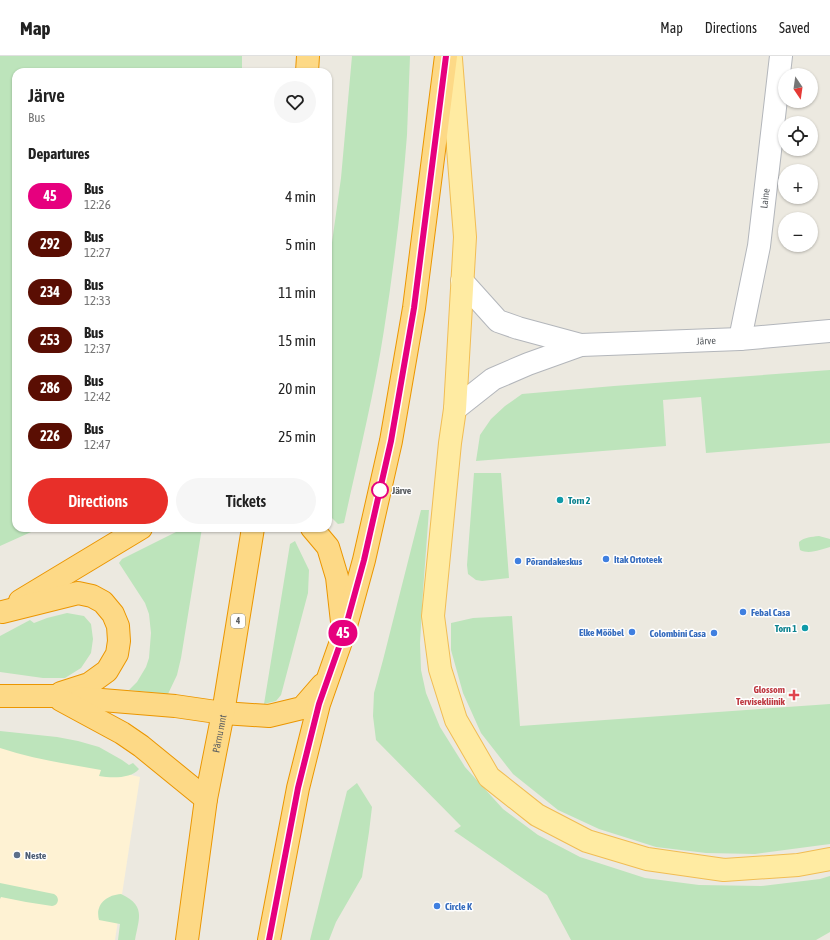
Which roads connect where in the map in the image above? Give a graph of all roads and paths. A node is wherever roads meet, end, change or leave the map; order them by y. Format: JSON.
{"nodes":[{"id":1,"x":308,"y":56,"type":"edge"},
{"id":2,"x":446,"y":56,"type":"edge"},
{"id":3,"x":450,"y":56,"type":"edge"},
{"id":4,"x":781,"y":56,"type":"edge"},
{"id":5,"x":307,"y":68,"type":"edge"},
{"id":6,"x":462,"y":281,"type":"junction"},
{"id":7,"x":830,"y":331,"type":"edge"},
{"id":8,"x":740,"y":339,"type":"junction"},
{"id":9,"x":581,"y":346,"type":"junction"},
{"id":10,"x":455,"y":409,"type":"junction"},
{"id":11,"x":134,"y":532,"type":"edge"},
{"id":12,"x":253,"y":532,"type":"edge"},
{"id":13,"x":315,"y":532,"type":"edge"},
{"id":14,"x":1,"y":612,"type":"edge"},
{"id":15,"x":344,"y":633,"type":"junction"},
{"id":16,"x":327,"y":680,"type":"junction"},
{"id":17,"x":0,"y":696,"type":"edge"},
{"id":18,"x":53,"y":696,"type":"junction"},
{"id":19,"x":223,"y":713,"type":"junction"},
{"id":20,"x":206,"y":799,"type":"junction"},
{"id":21,"x":830,"y":859,"type":"edge"},
{"id":22,"x":187,"y":940,"type":"edge"},
{"id":23,"x":269,"y":940,"type":"edge"}],
"edges":[{"from":1,"to":5,"type":"highway"},
{"from":2,"to":15,"type":"highway"},
{"from":3,"to":6,"type":"main road"},
{"from":4,"to":8,"type":"street","name":"Laine"},
{"from":6,"to":9,"type":"street","name":"Järve"},
{"from":6,"to":10,"type":"main road"},
{"from":7,"to":8,"type":"street","name":"Järve"},
{"from":8,"to":9,"type":"street","name":"Järve"},
{"from":9,"to":10,"type":"street","name":"Järve"},
{"from":10,"to":21,"type":"main road"},
{"from":11,"to":14,"type":"highway"},
{"from":12,"to":19,"type":"highway","name":"Pärnu mnt","number":"4"},
{"from":13,"to":15,"type":"highway"},
{"from":14,"to":18,"type":"highway"},
{"from":15,"to":16,"type":"highway"},
{"from":16,"to":19,"type":"highway"},
{"from":16,"to":23,"type":"highway"},
{"from":17,"to":18,"type":"highway"},
{"from":18,"to":19,"type":"highway"},
{"from":18,"to":20,"type":"highway"},
{"from":19,"to":20,"type":"highway","name":"Pärnu mnt","number":"4"},
{"from":20,"to":22,"type":"highway","name":"Pärnu mnt","number":"4"}]}
